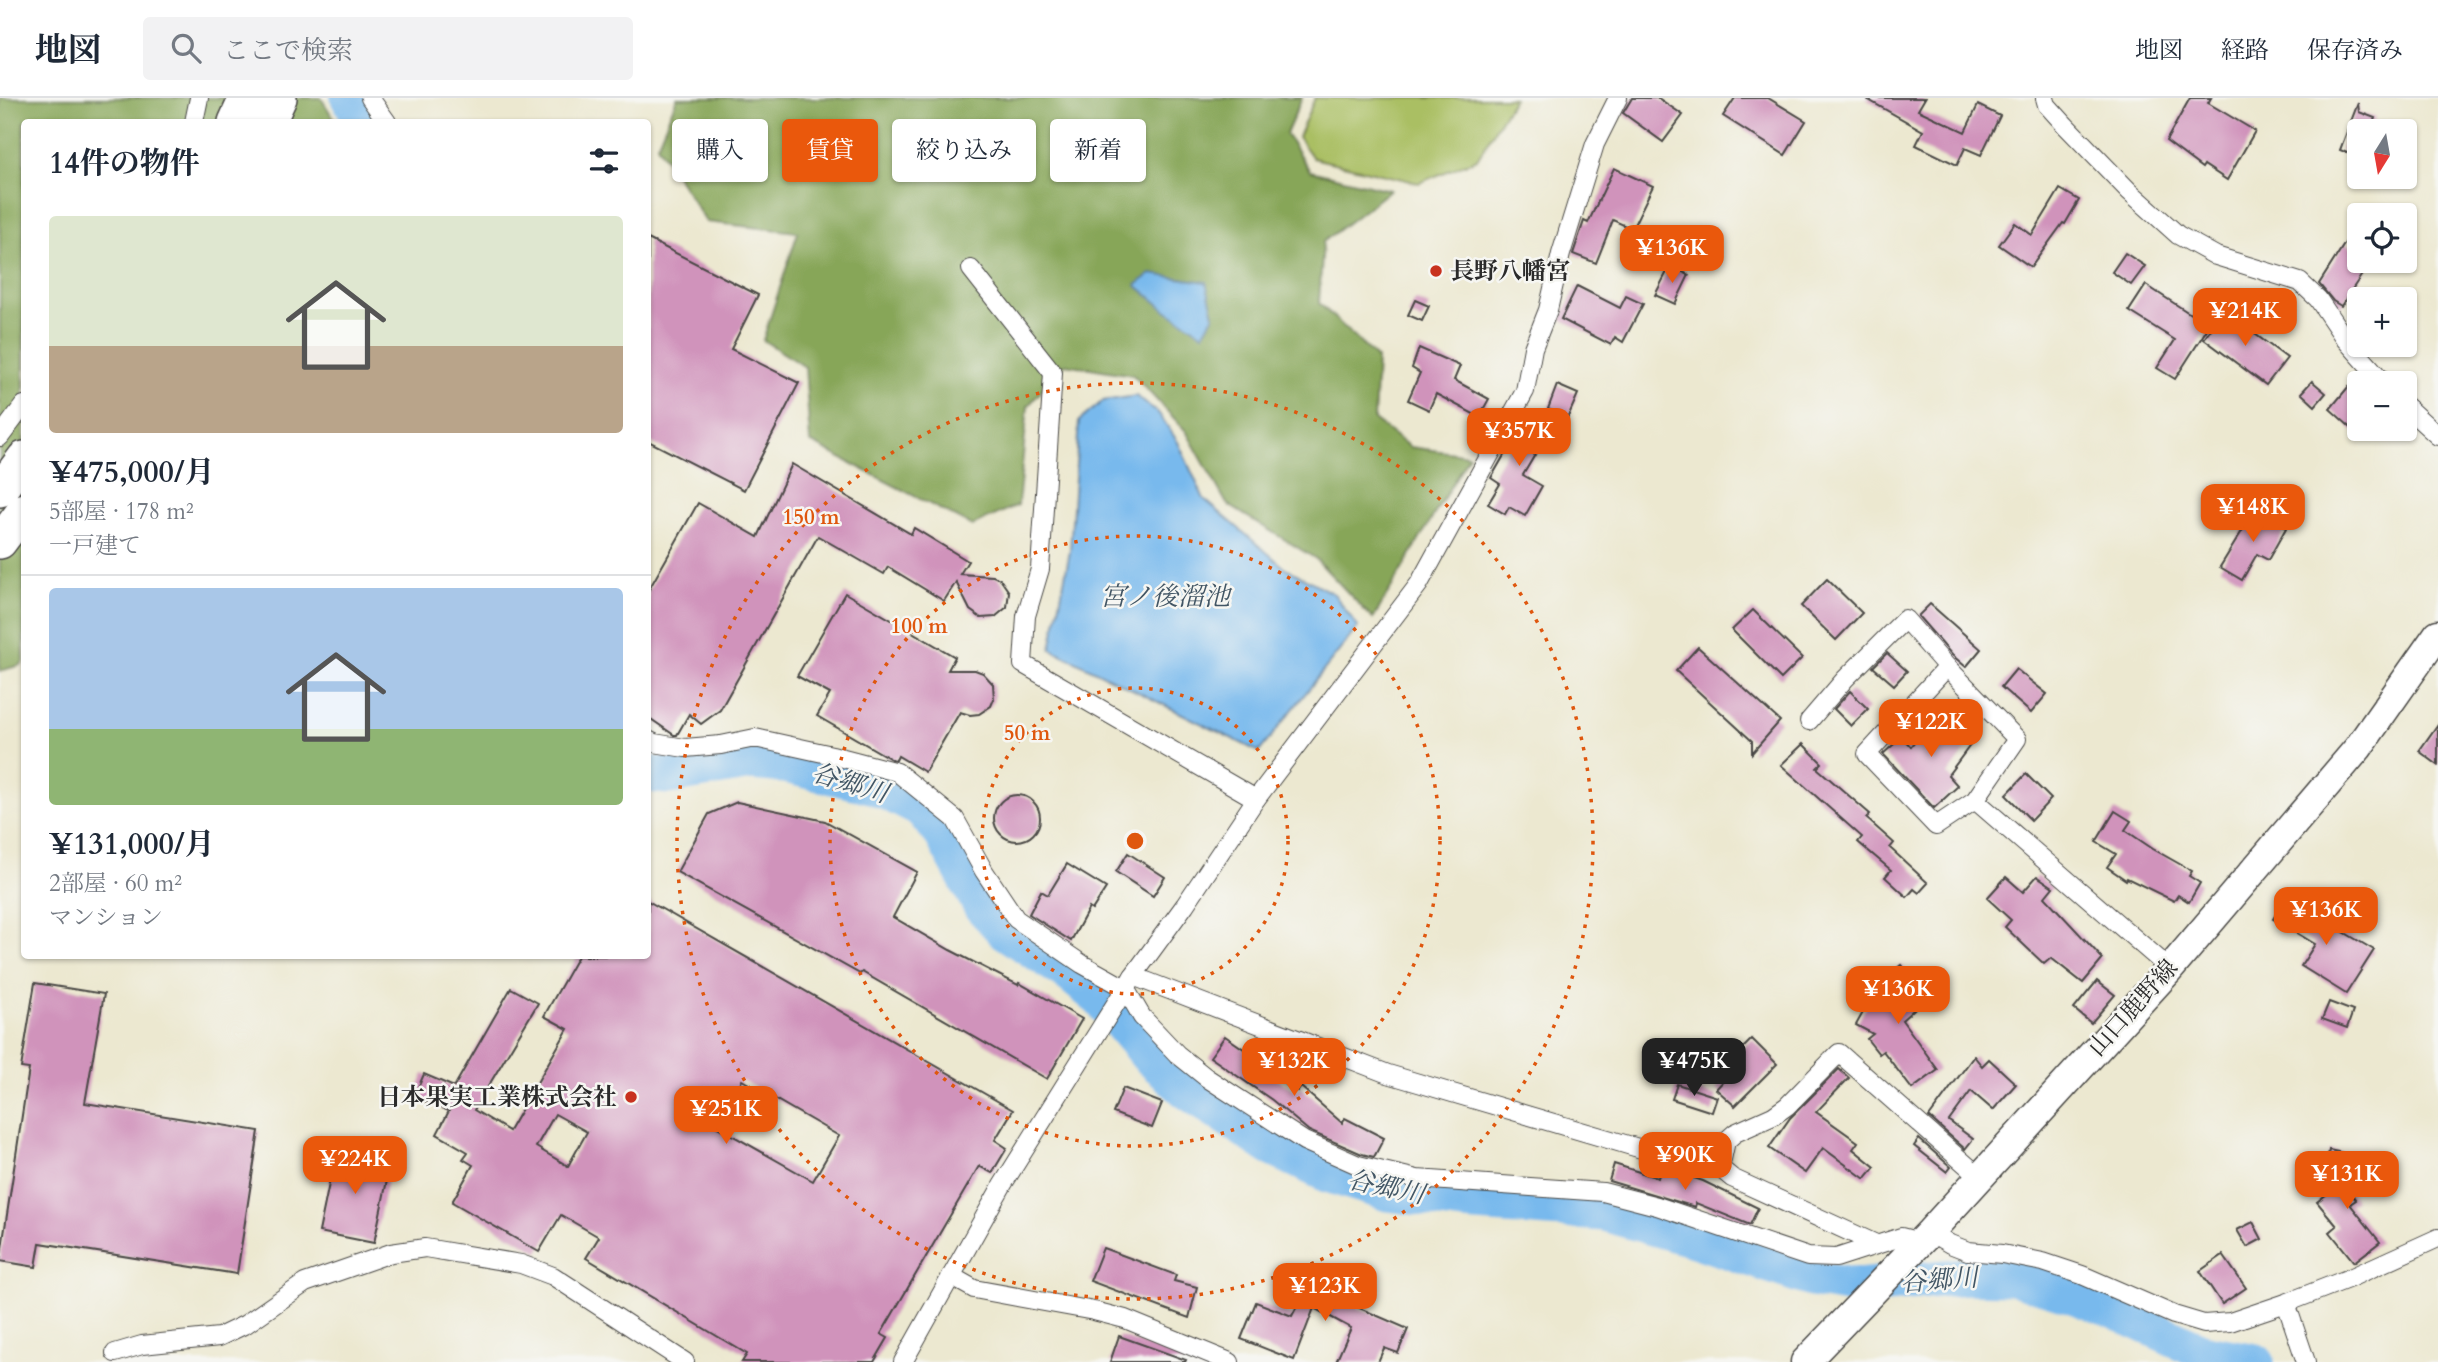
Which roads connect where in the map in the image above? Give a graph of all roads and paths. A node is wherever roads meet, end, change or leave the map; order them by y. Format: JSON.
{"nodes":[{"id":1,"x":200,"y":98,"type":"edge"},
{"id":2,"x":246,"y":98,"type":"edge"},
{"id":3,"x":279,"y":98,"type":"edge"},
{"id":4,"x":370,"y":98,"type":"edge"},
{"id":5,"x":1618,"y":98,"type":"edge"},
{"id":6,"x":2045,"y":98,"type":"edge"},
{"id":7,"x":195,"y":119,"type":"edge"},
{"id":8,"x":236,"y":119,"type":"edge"},
{"id":9,"x":270,"y":119,"type":"edge"},
{"id":10,"x":385,"y":119,"type":"edge"},
{"id":11,"x":971,"y":269,"type":"dead end"},
{"id":12,"x":2373,"y":371,"type":"edge"},
{"id":13,"x":21,"y":409,"type":"edge"},
{"id":14,"x":2417,"y":417,"type":"edge"},
{"id":15,"x":2438,"y":436,"type":"edge"},
{"id":16,"x":0,"y":437,"type":"edge"},
{"id":17,"x":21,"y":462,"type":"edge"},
{"id":18,"x":0,"y":490,"type":"edge"},
{"id":19,"x":21,"y":514,"type":"edge"},
{"id":20,"x":0,"y":542,"type":"edge"},
{"id":21,"x":2438,"y":634,"type":"edge"},
{"id":22,"x":1947,"y":667,"type":"junction"},
{"id":23,"x":1809,"y":721,"type":"dead end"},
{"id":24,"x":651,"y":742,"type":"edge"},
{"id":25,"x":1256,"y":800,"type":"junction"},
{"id":26,"x":1975,"y":800,"type":"junction"},
{"id":27,"x":2170,"y":968,"type":"junction"},
{"id":28,"x":1126,"y":987,"type":"junction"},
{"id":29,"x":1720,"y":1168,"type":"junction"},
{"id":30,"x":1980,"y":1177,"type":"junction"},
{"id":31,"x":2438,"y":1238,"type":"edge"},
{"id":32,"x":1876,"y":1244,"type":"junction"},
{"id":33,"x":1918,"y":1245,"type":"junction"},
{"id":34,"x":951,"y":1276,"type":"junction"},
{"id":35,"x":2286,"y":1303,"type":"junction"},
{"id":36,"x":115,"y":1353,"type":"dead end"},
{"id":37,"x":2306,"y":1360,"type":"edge"},
{"id":38,"x":685,"y":1362,"type":"edge"},
{"id":39,"x":903,"y":1362,"type":"edge"},
{"id":40,"x":1230,"y":1362,"type":"edge"},
{"id":41,"x":1805,"y":1362,"type":"edge"}],
"edges":[{"from":1,"to":7,"type":"street"},
{"from":2,"to":8,"type":"highway"},
{"from":3,"to":9,"type":"highway"},
{"from":4,"to":10,"type":"street"},
{"from":5,"to":25,"type":"street"},
{"from":6,"to":12,"type":"street"},
{"from":11,"to":25,"type":"street"},
{"from":13,"to":16,"type":"street"},
{"from":14,"to":15,"type":"street"},
{"from":17,"to":18,"type":"highway"},
{"from":19,"to":20,"type":"highway"},
{"from":21,"to":27,"type":"main road","name":"山口鹿野線"},
{"from":22,"to":23,"type":"street"},
{"from":22,"to":26,"type":"street"},
{"from":22,"to":26,"type":"street"},
{"from":24,"to":28,"type":"street"},
{"from":25,"to":28,"type":"street"},
{"from":26,"to":27,"type":"street"},
{"from":27,"to":30,"type":"main road","name":"山口鹿野線"},
{"from":28,"to":29,"type":"street"},
{"from":28,"to":32,"type":"street"},
{"from":28,"to":34,"type":"street"},
{"from":29,"to":30,"type":"street"},
{"from":29,"to":32,"type":"street"},
{"from":30,"to":33,"type":"main road","name":"山口鹿野線"},
{"from":31,"to":35,"type":"street"},
{"from":32,"to":33,"type":"street"},
{"from":33,"to":35,"type":"street"},
{"from":33,"to":41,"type":"main road","name":"山口鹿野線"},
{"from":34,"to":39,"type":"street"},
{"from":34,"to":40,"type":"street"},
{"from":35,"to":37,"type":"street"},
{"from":36,"to":38,"type":"street"}]}
